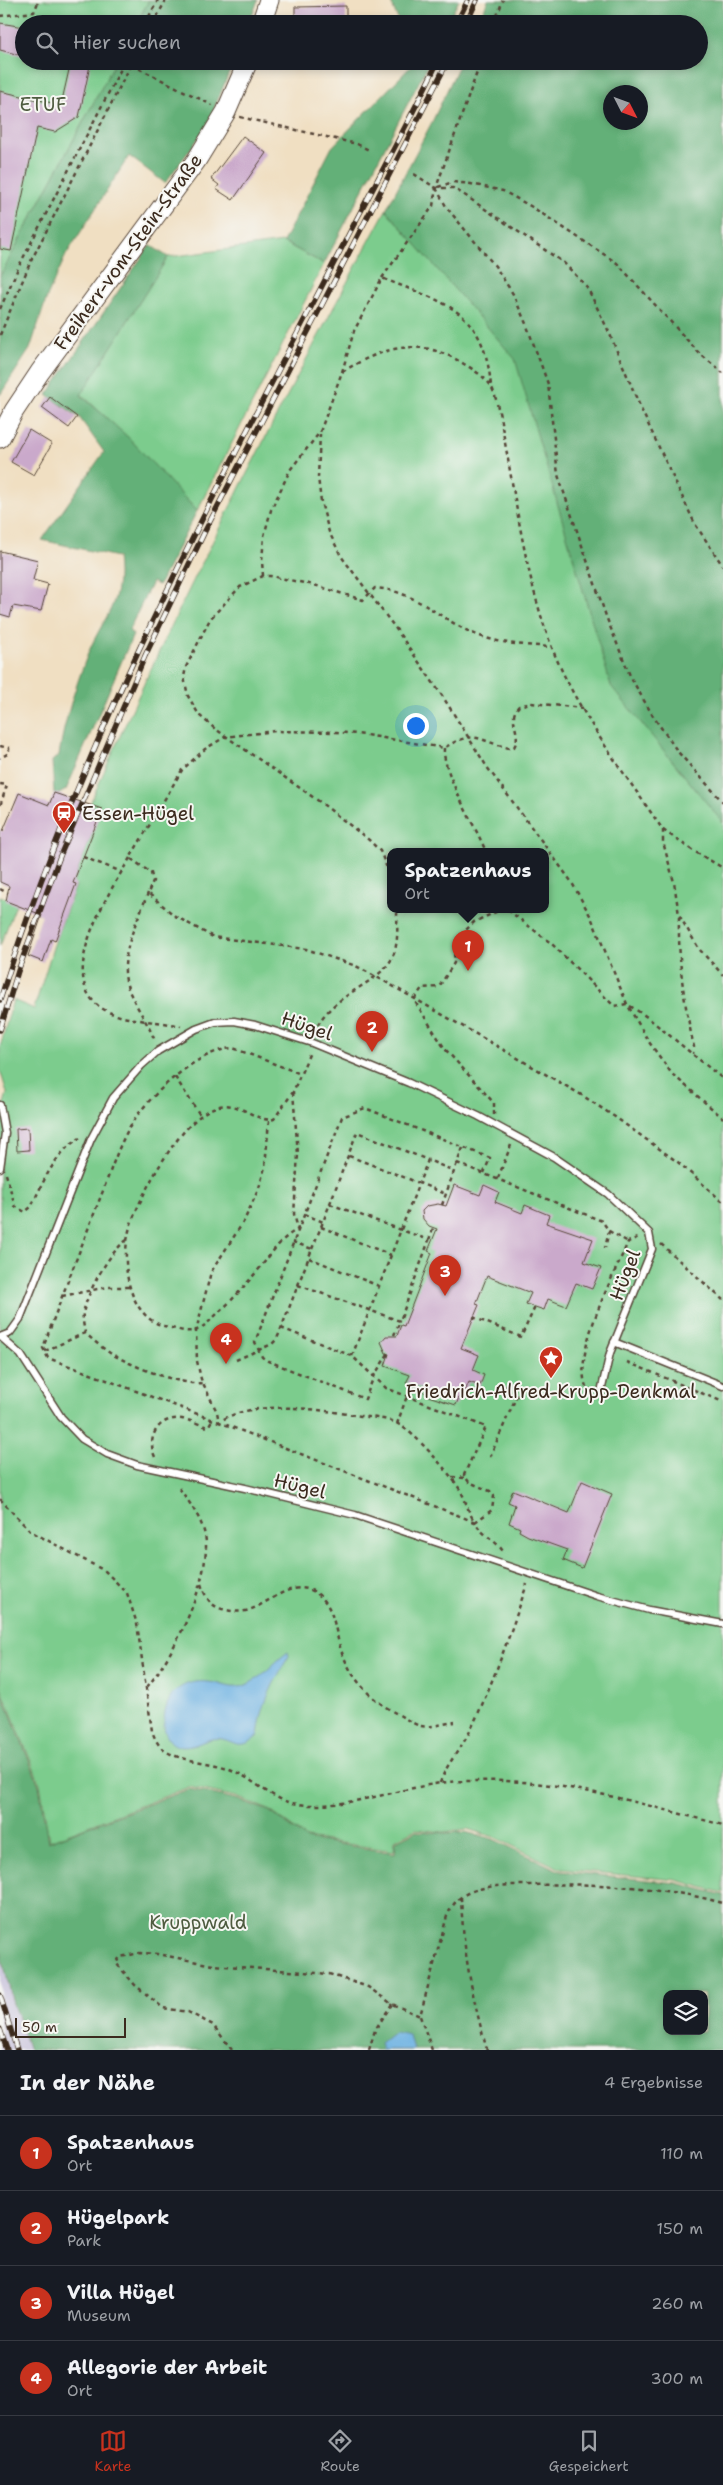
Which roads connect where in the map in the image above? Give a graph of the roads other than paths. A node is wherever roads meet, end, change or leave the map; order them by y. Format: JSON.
{"nodes":[{"id":1,"x":269,"y":0,"type":"edge"},
{"id":2,"x":264,"y":15,"type":"edge"},
{"id":3,"x":244,"y":70,"type":"edge"},
{"id":4,"x":0,"y":438,"type":"edge"},
{"id":5,"x":0,"y":1105,"type":"edge"},
{"id":6,"x":0,"y":1168,"type":"edge"},
{"id":7,"x":1,"y":1338,"type":"edge"},
{"id":8,"x":614,"y":1342,"type":"junction"},
{"id":9,"x":723,"y":1386,"type":"edge"},
{"id":10,"x":601,"y":1392,"type":"dead end"},
{"id":11,"x":723,"y":1624,"type":"edge"}],
"edges":[{"from":1,"to":2,"type":"main road"},
{"from":3,"to":4,"type":"main road","name":"Freiherr-vom-Stein-Straße"},
{"from":5,"to":6,"type":"lane"},
{"from":7,"to":8,"type":"lane","name":"Hügel"},
{"from":7,"to":11,"type":"lane","name":"Hügel"},
{"from":8,"to":9,"type":"lane"},
{"from":8,"to":10,"type":"lane","name":"Hügel"}]}
